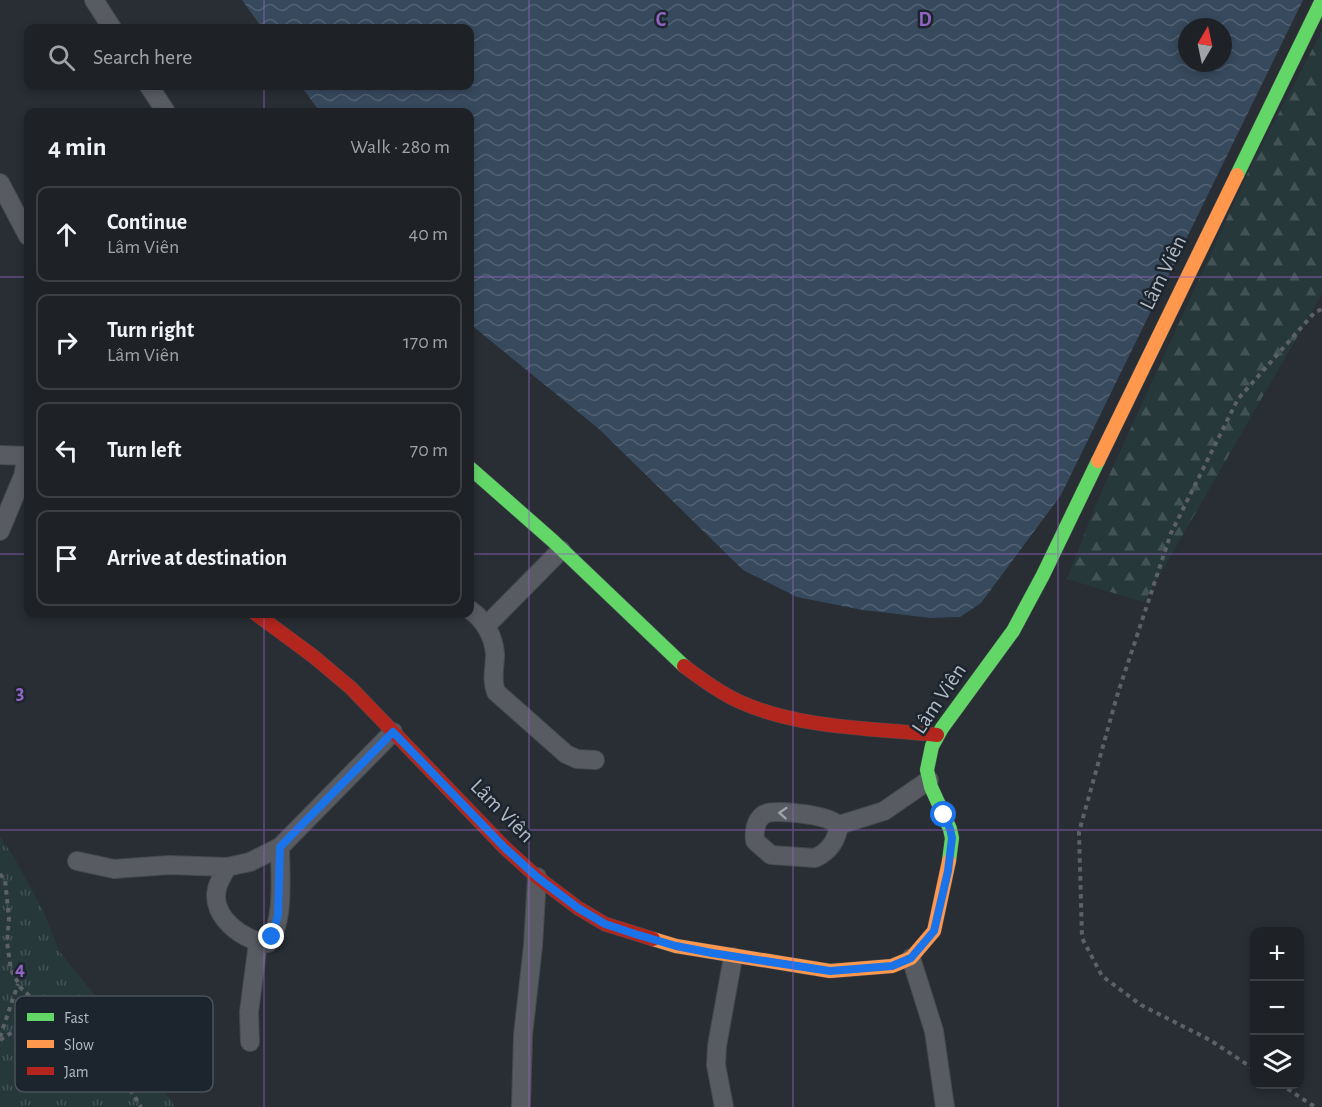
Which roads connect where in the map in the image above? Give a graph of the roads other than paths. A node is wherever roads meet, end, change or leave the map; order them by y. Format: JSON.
{"nodes":[{"id":1,"x":94,"y":0,"type":"edge"},
{"id":2,"x":1322,"y":0,"type":"edge"},
{"id":3,"x":109,"y":24,"type":"edge"},
{"id":4,"x":152,"y":90,"type":"edge"},
{"id":5,"x":163,"y":108,"type":"edge"},
{"id":6,"x":0,"y":183,"type":"edge"},
{"id":7,"x":24,"y":228,"type":"edge"},
{"id":8,"x":0,"y":455,"type":"edge"},
{"id":9,"x":24,"y":457,"type":"edge"},
{"id":10,"x":24,"y":472,"type":"edge"},
{"id":11,"x":474,"y":472,"type":"edge"},
{"id":12,"x":0,"y":531,"type":"edge"},
{"id":13,"x":561,"y":550,"type":"junction"},
{"id":14,"x":474,"y":613,"type":"edge"},
{"id":15,"x":261,"y":618,"type":"edge"},
{"id":16,"x":486,"y":626,"type":"junction"},
{"id":17,"x":393,"y":732,"type":"junction"},
{"id":18,"x":937,"y":735,"type":"junction"},
{"id":19,"x":595,"y":760,"type":"dead end"},
{"id":20,"x":929,"y":780,"type":"junction"},
{"id":21,"x":839,"y":825,"type":"dead end"},
{"id":22,"x":280,"y":847,"type":"junction"},
{"id":23,"x":77,"y":861,"type":"dead end"},
{"id":24,"x":227,"y":867,"type":"junction"},
{"id":25,"x":537,"y":877,"type":"junction"},
{"id":26,"x":258,"y":943,"type":"junction"},
{"id":27,"x":733,"y":957,"type":"junction"},
{"id":28,"x":911,"y":958,"type":"junction"},
{"id":29,"x":249,"y":1042,"type":"dead end"},
{"id":30,"x":521,"y":1107,"type":"edge"},
{"id":31,"x":724,"y":1107,"type":"edge"},
{"id":32,"x":945,"y":1107,"type":"edge"}],
"edges":[{"from":1,"to":3,"type":"street"},
{"from":2,"to":18,"type":"street","name":"Lâm Viên"},
{"from":4,"to":5,"type":"street"},
{"from":6,"to":7,"type":"street"},
{"from":8,"to":9,"type":"street"},
{"from":10,"to":12,"type":"street"},
{"from":11,"to":13,"type":"street"},
{"from":13,"to":16,"type":"street"},
{"from":13,"to":18,"type":"street"},
{"from":14,"to":16,"type":"street"},
{"from":15,"to":17,"type":"street","name":"Lâm Viên"},
{"from":16,"to":19,"type":"street"},
{"from":17,"to":22,"type":"street"},
{"from":17,"to":25,"type":"street","name":"Lâm Viên"},
{"from":18,"to":20,"type":"street","name":"Lâm Viên"},
{"from":20,"to":21,"type":"street"},
{"from":20,"to":28,"type":"street","name":"Lâm Viên"},
{"from":22,"to":24,"type":"street"},
{"from":22,"to":26,"type":"street"},
{"from":23,"to":24,"type":"street"},
{"from":24,"to":26,"type":"street"},
{"from":25,"to":27,"type":"street","name":"Lâm Viên"},
{"from":25,"to":30,"type":"street"},
{"from":26,"to":29,"type":"street"},
{"from":27,"to":28,"type":"street","name":"Lâm Viên"},
{"from":27,"to":31,"type":"street"},
{"from":28,"to":32,"type":"street"}]}
